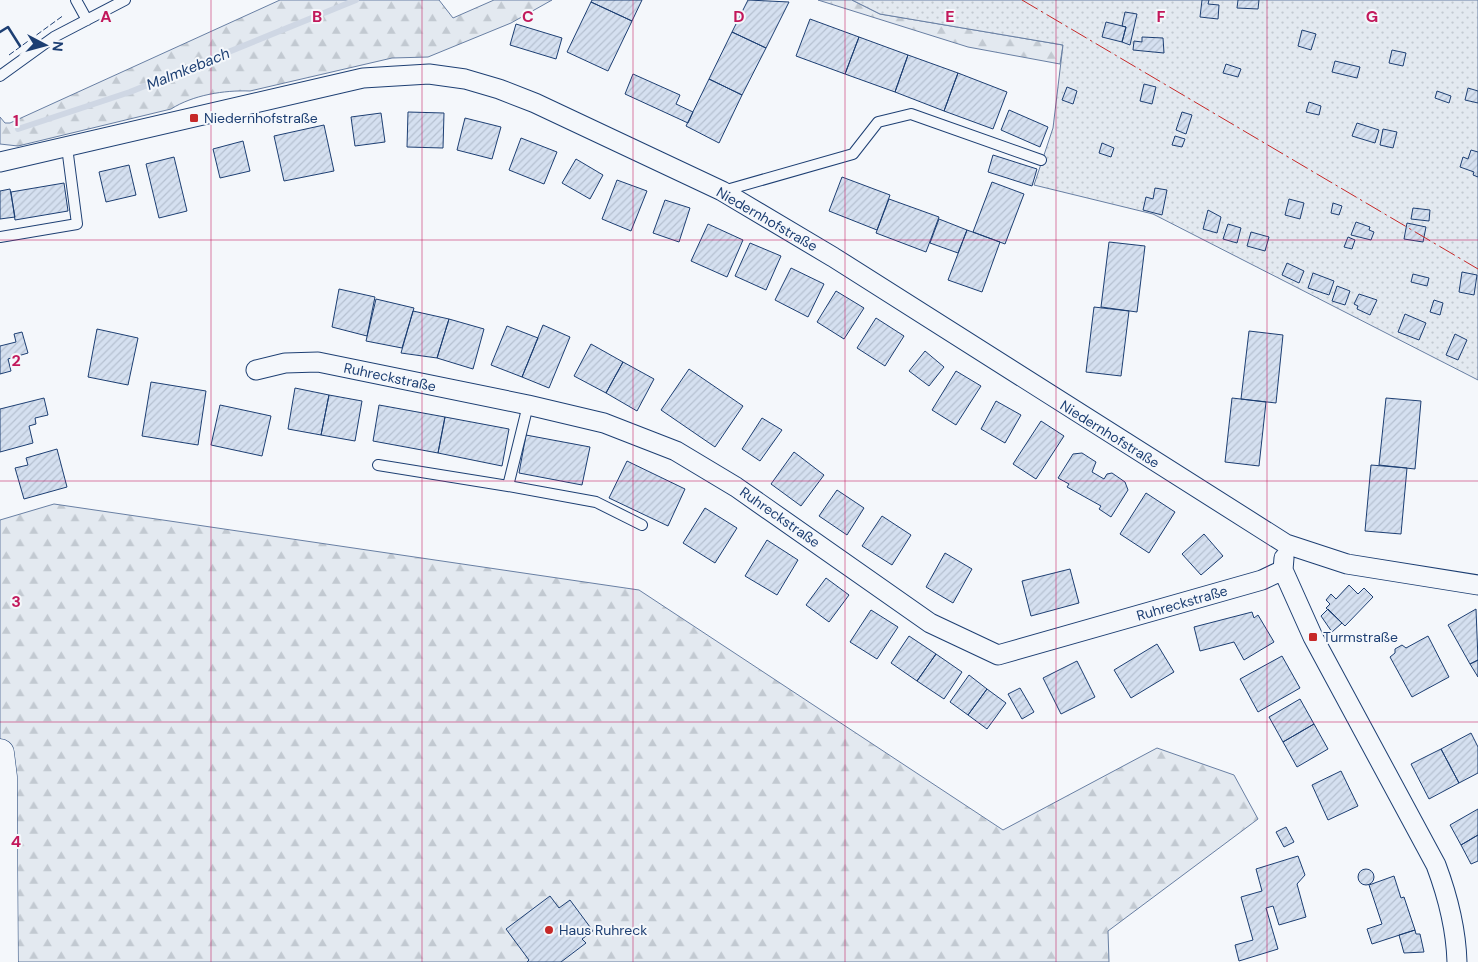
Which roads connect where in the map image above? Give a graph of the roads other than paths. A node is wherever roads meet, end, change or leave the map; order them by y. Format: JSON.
{"nodes":[{"id":1,"x":76,"y":0,"type":"edge"},
{"id":2,"x":125,"y":0,"type":"edge"},
{"id":3,"x":87,"y":20,"type":"junction"},
{"id":4,"x":0,"y":76,"type":"edge"},
{"id":5,"x":67,"y":147,"type":"junction"},
{"id":6,"x":1041,"y":160,"type":"dead end"},
{"id":7,"x":0,"y":162,"type":"edge"},
{"id":8,"x":722,"y":191,"type":"junction"},
{"id":9,"x":0,"y":237,"type":"edge"},
{"id":10,"x":256,"y":370,"type":"dead end"},
{"id":11,"x":528,"y":404,"type":"junction"},
{"id":12,"x":378,"y":465,"type":"dead end"},
{"id":13,"x":508,"y":486,"type":"junction"},
{"id":14,"x":642,"y":525,"type":"dead end"},
{"id":15,"x":1286,"y":544,"type":"junction"},
{"id":16,"x":1283,"y":570,"type":"junction"},
{"id":17,"x":1478,"y":585,"type":"edge"},
{"id":18,"x":0,"y":753,"type":"edge"},
{"id":19,"x":4,"y":962,"type":"edge"},
{"id":20,"x":1457,"y":962,"type":"edge"}],
"edges":[{"from":1,"to":3,"type":"lane"},
{"from":2,"to":3,"type":"lane"},
{"from":3,"to":4,"type":"lane"},
{"from":5,"to":7,"type":"street","name":"Niedernhofstraße"},
{"from":5,"to":8,"type":"street","name":"Niedernhofstraße"},
{"from":5,"to":9,"type":"lane"},
{"from":6,"to":8,"type":"lane"},
{"from":8,"to":15,"type":"street","name":"Niedernhofstraße"},
{"from":10,"to":11,"type":"street","name":"Ruhreckstraße"},
{"from":11,"to":13,"type":"lane"},
{"from":11,"to":16,"type":"street","name":"Ruhreckstraße"},
{"from":12,"to":13,"type":"lane"},
{"from":13,"to":14,"type":"lane"},
{"from":15,"to":16,"type":"street"},
{"from":15,"to":17,"type":"street","name":"Niedernhofstraße"},
{"from":16,"to":20,"type":"street"},
{"from":18,"to":19,"type":"main road"}]}
